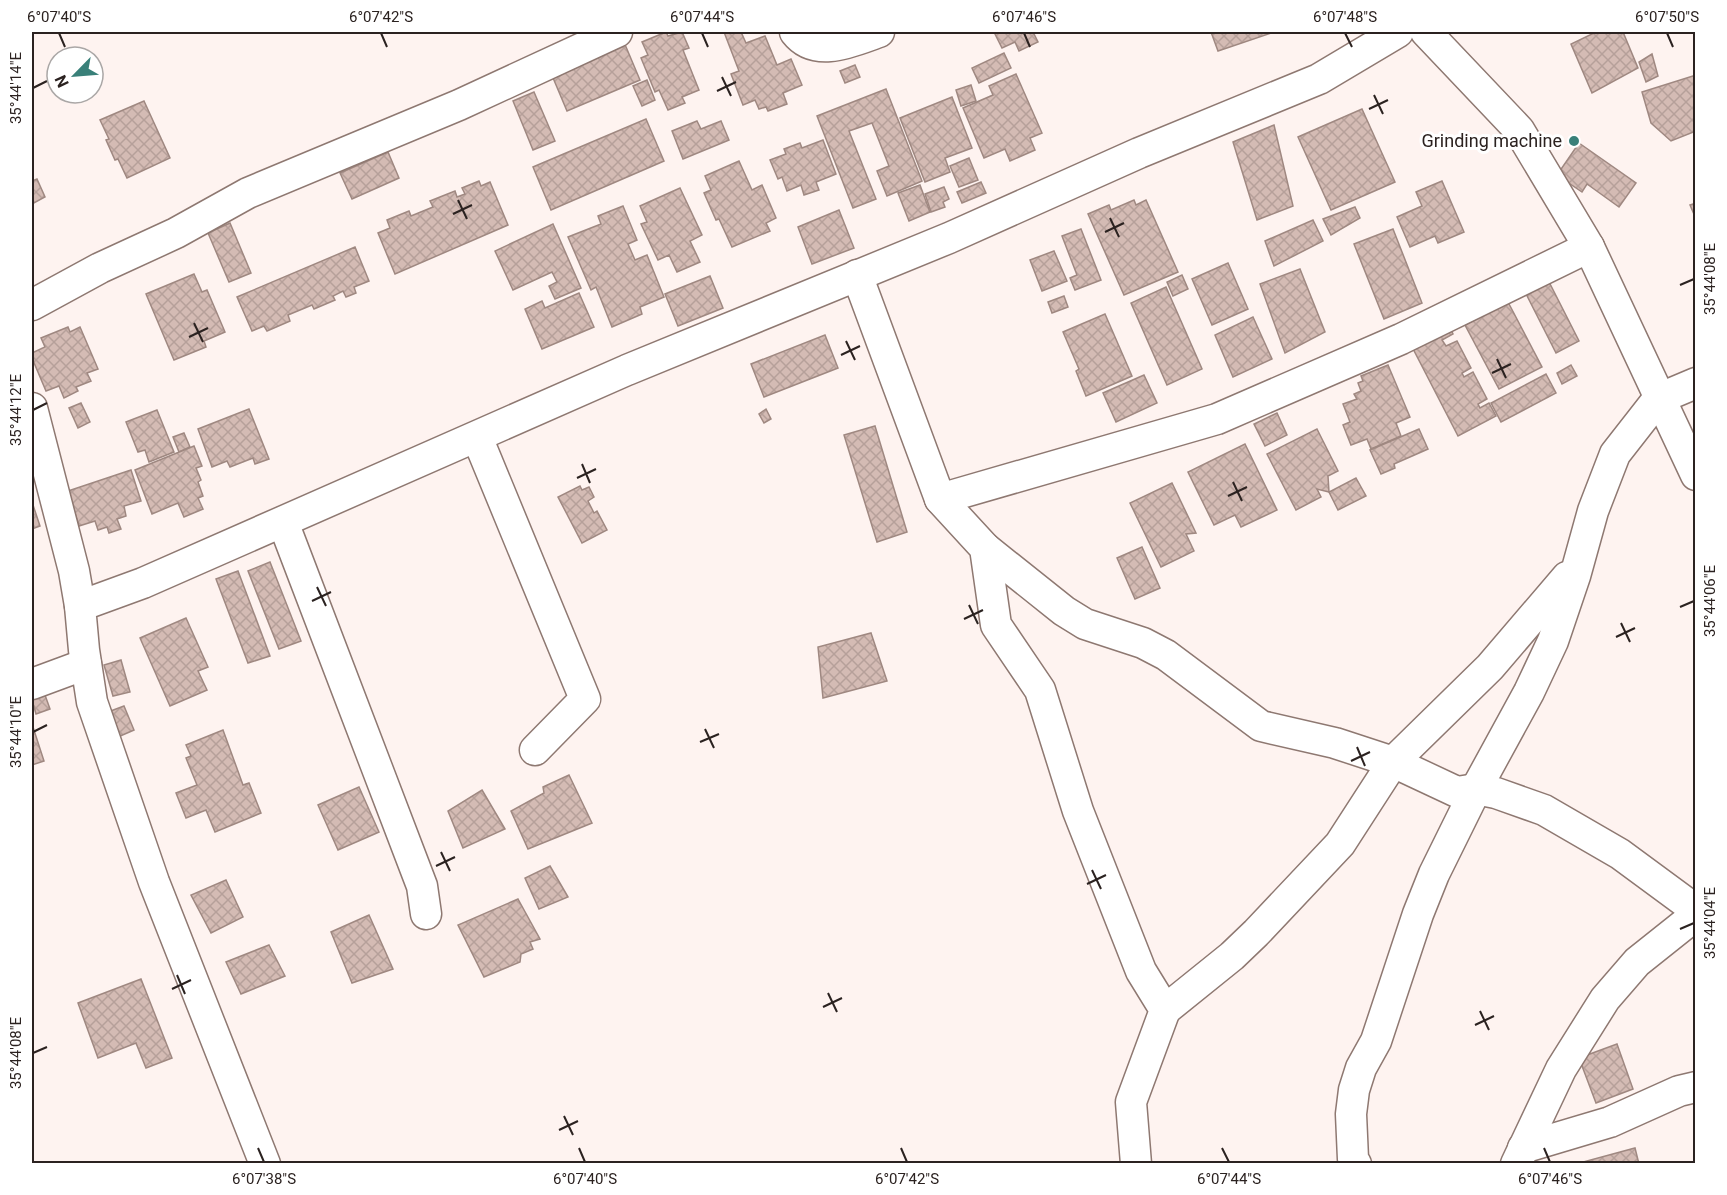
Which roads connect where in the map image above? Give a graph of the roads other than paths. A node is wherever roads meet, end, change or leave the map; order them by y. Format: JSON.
{"nodes":[{"id":1,"x":618,"y":32,"type":"edge"},
{"id":2,"x":795,"y":32,"type":"edge"},
{"id":3,"x":879,"y":32,"type":"edge"},
{"id":4,"x":1398,"y":32,"type":"edge"},
{"id":5,"x":1426,"y":32,"type":"edge"},
{"id":6,"x":1588,"y":247,"type":"junction"},
{"id":7,"x":858,"y":275,"type":"junction"},
{"id":8,"x":32,"y":305,"type":"edge"},
{"id":9,"x":1695,"y":383,"type":"edge"},
{"id":10,"x":1658,"y":399,"type":"junction"},
{"id":11,"x":32,"y":408,"type":"edge"},
{"id":12,"x":477,"y":437,"type":"junction"},
{"id":13,"x":1695,"y":474,"type":"edge"},
{"id":14,"x":940,"y":499,"type":"junction"},
{"id":15,"x":282,"y":522,"type":"junction"},
{"id":16,"x":985,"y":548,"type":"junction"},
{"id":17,"x":1578,"y":565,"type":"junction"},
{"id":18,"x":80,"y":606,"type":"junction"},
{"id":19,"x":86,"y":664,"type":"junction"},
{"id":20,"x":32,"y":684,"type":"edge"},
{"id":21,"x":535,"y":750,"type":"dead end"},
{"id":22,"x":1394,"y":762,"type":"junction"},
{"id":23,"x":1476,"y":789,"type":"junction"},
{"id":24,"x":1695,"y":909,"type":"edge"},
{"id":25,"x":426,"y":914,"type":"dead end"},
{"id":26,"x":1695,"y":915,"type":"edge"},
{"id":27,"x":1165,"y":1010,"type":"junction"},
{"id":28,"x":1695,"y":1087,"type":"edge"},
{"id":29,"x":1520,"y":1156,"type":"edge"},
{"id":30,"x":265,"y":1164,"type":"edge"},
{"id":31,"x":1136,"y":1164,"type":"edge"},
{"id":32,"x":1356,"y":1164,"type":"edge"}],
"edges":[{"from":1,"to":8,"type":"street"},
{"from":2,"to":3,"type":"street"},
{"from":4,"to":7,"type":"street"},
{"from":5,"to":6,"type":"street"},
{"from":6,"to":10,"type":"street"},
{"from":6,"to":14,"type":"street"},
{"from":7,"to":12,"type":"street"},
{"from":7,"to":14,"type":"street"},
{"from":9,"to":10,"type":"street"},
{"from":10,"to":13,"type":"street"},
{"from":10,"to":17,"type":"street"},
{"from":11,"to":18,"type":"street"},
{"from":12,"to":15,"type":"street"},
{"from":12,"to":21,"type":"street"},
{"from":14,"to":16,"type":"street"},
{"from":15,"to":18,"type":"street"},
{"from":15,"to":25,"type":"street"},
{"from":16,"to":22,"type":"street"},
{"from":16,"to":27,"type":"street"},
{"from":17,"to":22,"type":"street"},
{"from":17,"to":23,"type":"street"},
{"from":18,"to":19,"type":"street"},
{"from":19,"to":20,"type":"street"},
{"from":19,"to":30,"type":"street"},
{"from":22,"to":23,"type":"street"},
{"from":22,"to":27,"type":"street"},
{"from":23,"to":24,"type":"street"},
{"from":23,"to":32,"type":"street"},
{"from":26,"to":29,"type":"street"},
{"from":27,"to":31,"type":"street"},
{"from":28,"to":29,"type":"street"}]}
